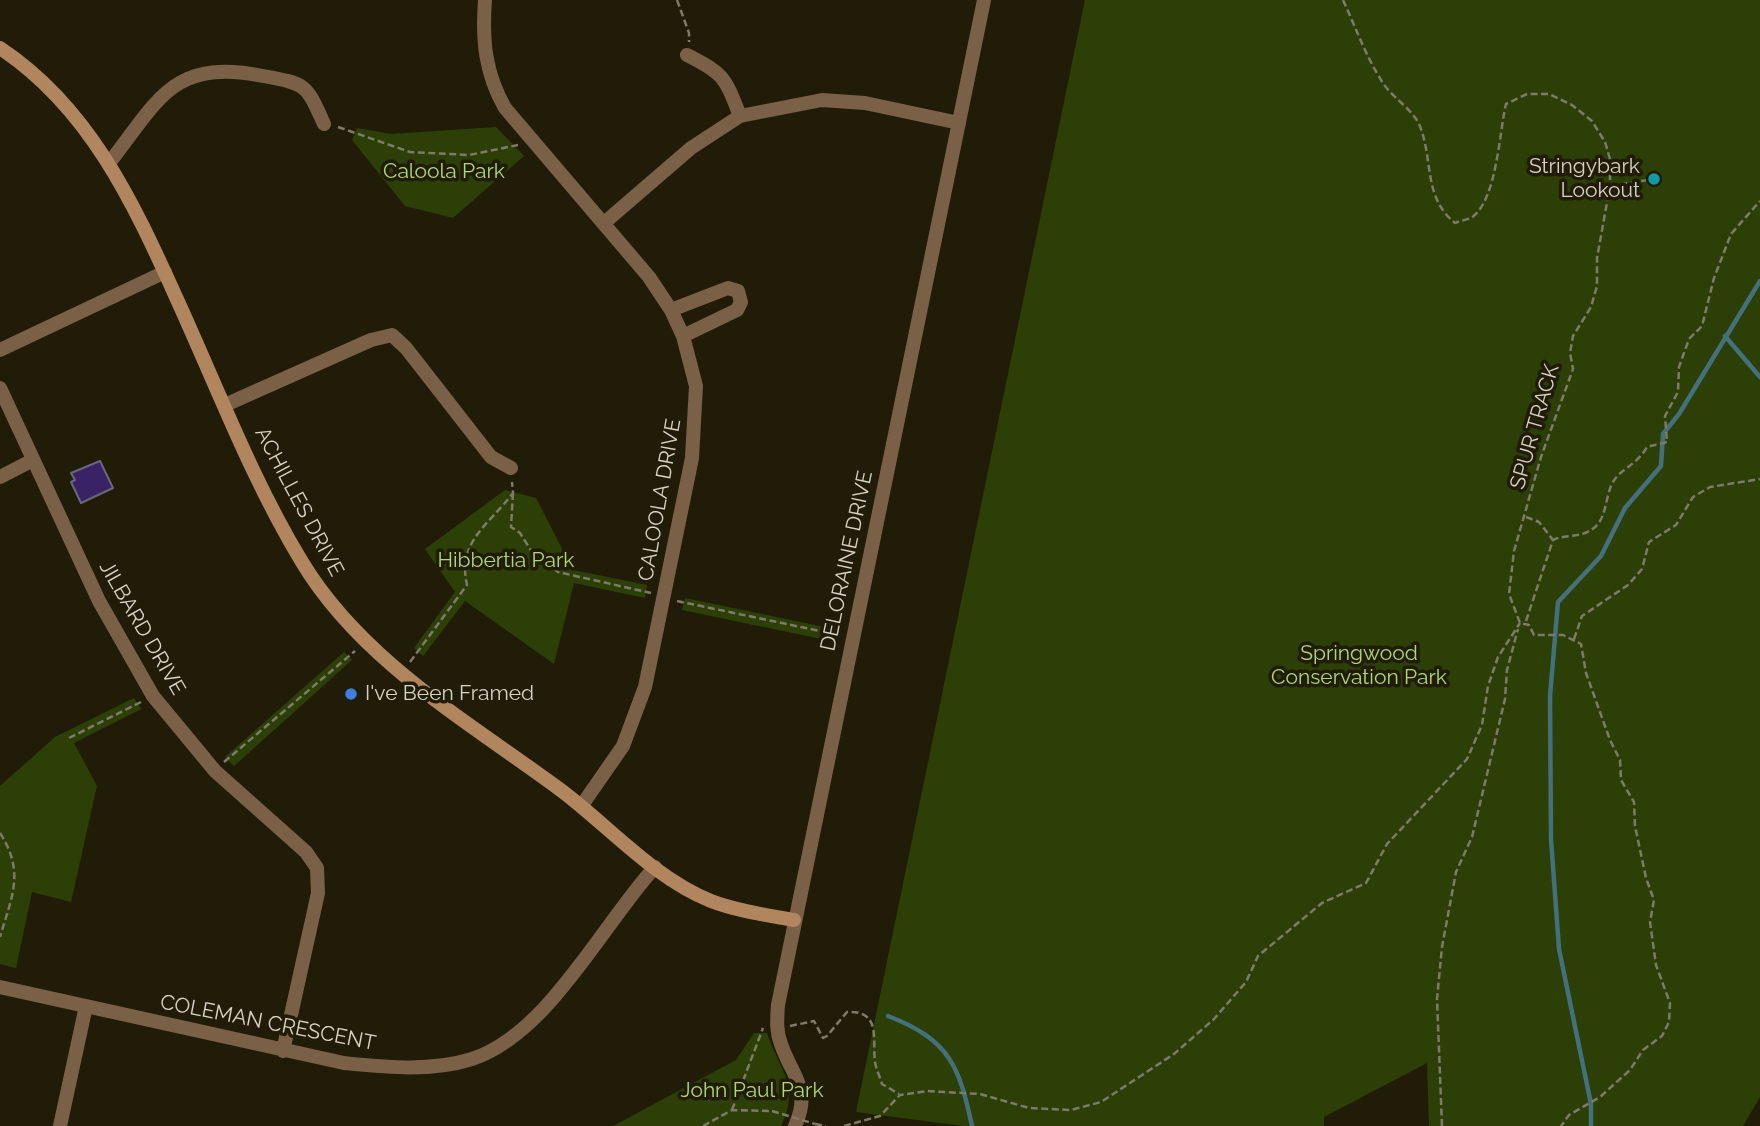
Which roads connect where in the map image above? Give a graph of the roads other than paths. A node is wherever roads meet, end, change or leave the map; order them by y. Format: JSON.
{"nodes":[{"id":1,"x":485,"y":0,"type":"edge"},
{"id":2,"x":984,"y":0,"type":"edge"},
{"id":3,"x":0,"y":48,"type":"edge"},
{"id":4,"x":687,"y":55,"type":"road end"},
{"id":5,"x":740,"y":117,"type":"junction"},
{"id":6,"x":959,"y":123,"type":"junction"},
{"id":7,"x":324,"y":124,"type":"road end"},
{"id":8,"x":110,"y":162,"type":"junction"},
{"id":9,"x":604,"y":223,"type":"junction"},
{"id":10,"x":165,"y":272,"type":"junction"},
{"id":11,"x":671,"y":310,"type":"junction"},
{"id":12,"x":683,"y":336,"type":"junction"},
{"id":13,"x":0,"y":350,"type":"edge"},
{"id":14,"x":0,"y":388,"type":"edge"},
{"id":15,"x":225,"y":405,"type":"junction"},
{"id":16,"x":33,"y":460,"type":"junction"},
{"id":17,"x":511,"y":468,"type":"road end"},
{"id":18,"x":0,"y":477,"type":"edge"},
{"id":19,"x":582,"y":805,"type":"junction"},
{"id":20,"x":654,"y":867,"type":"junction"},
{"id":21,"x":794,"y":920,"type":"junction"},
{"id":22,"x":0,"y":987,"type":"edge"},
{"id":23,"x":86,"y":1006,"type":"junction"},
{"id":24,"x":283,"y":1051,"type":"junction"},
{"id":25,"x":60,"y":1126,"type":"edge"},
{"id":26,"x":795,"y":1126,"type":"edge"}],
"edges":[{"from":1,"to":9,"type":"street","name":"CALOOLA DRIVE"},
{"from":2,"to":6,"type":"street","name":"DELORAINE DRIVE"},
{"from":3,"to":8,"type":"street","name":"ACHILLES DRIVE"},
{"from":4,"to":5,"type":"street"},
{"from":5,"to":6,"type":"street"},
{"from":5,"to":9,"type":"street"},
{"from":6,"to":21,"type":"street","name":"DELORAINE DRIVE"},
{"from":7,"to":8,"type":"street"},
{"from":8,"to":10,"type":"street","name":"ACHILLES DRIVE"},
{"from":9,"to":11,"type":"street","name":"CALOOLA DRIVE"},
{"from":10,"to":13,"type":"street"},
{"from":10,"to":15,"type":"street","name":"ACHILLES DRIVE"},
{"from":11,"to":12,"type":"street","name":"CALOOLA DRIVE"},
{"from":11,"to":12,"type":"street"},
{"from":12,"to":19,"type":"street","name":"CALOOLA DRIVE"},
{"from":14,"to":16,"type":"street","name":"JILBARD DRIVE"},
{"from":15,"to":17,"type":"street"},
{"from":15,"to":19,"type":"street","name":"ACHILLES DRIVE"},
{"from":16,"to":18,"type":"street"},
{"from":16,"to":24,"type":"street","name":"JILBARD DRIVE"},
{"from":19,"to":20,"type":"street","name":"ACHILLES DRIVE"},
{"from":20,"to":21,"type":"street","name":"ACHILLES DRIVE"},
{"from":20,"to":24,"type":"street","name":"COLEMAN CRESCENT"},
{"from":21,"to":26,"type":"street","name":"DELORAINE DRIVE"},
{"from":22,"to":23,"type":"street","name":"COLEMAN CRESCENT"},
{"from":23,"to":24,"type":"street","name":"COLEMAN CRESCENT"},
{"from":23,"to":25,"type":"street"}]}
